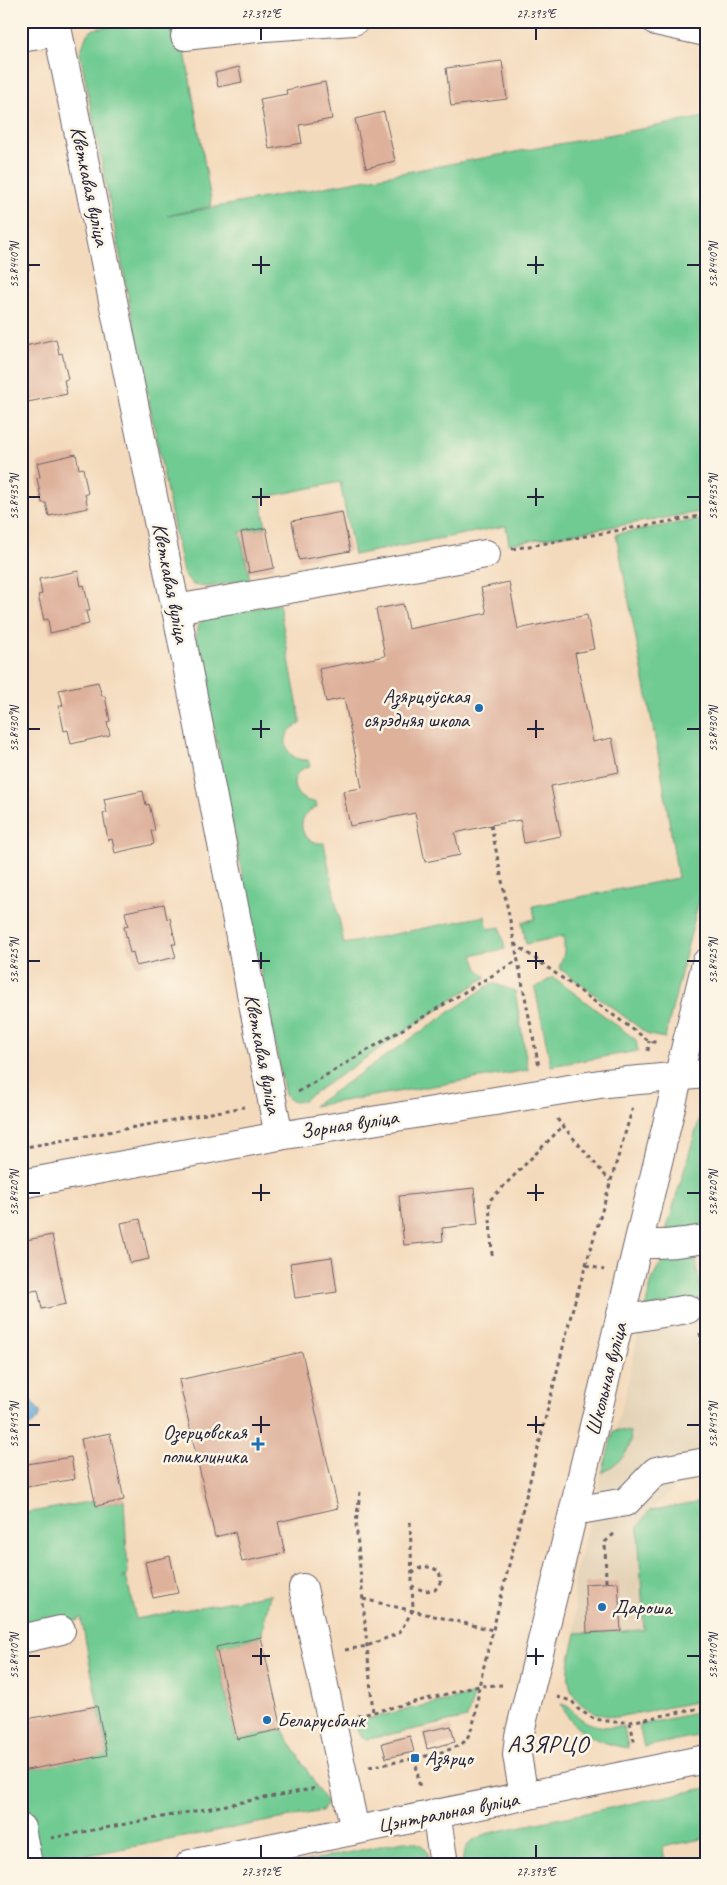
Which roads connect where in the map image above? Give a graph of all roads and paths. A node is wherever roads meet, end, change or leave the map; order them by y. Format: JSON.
{"nodes":[{"id":1,"x":354,"y":21,"type":"edge"},
{"id":2,"x":656,"y":21,"type":"edge"},
{"id":3,"x":706,"y":32,"type":"edge"},
{"id":4,"x":185,"y":36,"type":"dead end"},
{"id":5,"x":21,"y":38,"type":"edge"},
{"id":6,"x":706,"y":515,"type":"edge"},
{"id":7,"x":486,"y":554,"type":"joint"},
{"id":8,"x":176,"y":609,"type":"junction"},
{"id":9,"x":491,"y":825,"type":"dead end"},
{"id":10,"x":515,"y":944,"type":"junction"},
{"id":11,"x":518,"y":960,"type":"junction"},
{"id":12,"x":706,"y":963,"type":"edge"},
{"id":13,"x":649,"y":1041,"type":"dead end"},
{"id":14,"x":692,"y":1075,"type":"edge"},
{"id":15,"x":537,"y":1084,"type":"junction"},
{"id":16,"x":636,"y":1098,"type":"dead end"},
{"id":17,"x":271,"y":1102,"type":"junction"},
{"id":18,"x":563,"y":1126,"type":"junction"},
{"id":19,"x":279,"y":1136,"type":"junction"},
{"id":20,"x":21,"y":1148,"type":"edge"},
{"id":21,"x":610,"y":1182,"type":"junction"},
{"id":22,"x":21,"y":1184,"type":"edge"},
{"id":23,"x":706,"y":1239,"type":"edge"},
{"id":24,"x":639,"y":1243,"type":"junction"},
{"id":25,"x":492,"y":1255,"type":"dead end"},
{"id":26,"x":688,"y":1309,"type":"dead end"},
{"id":27,"x":620,"y":1320,"type":"junction"},
{"id":28,"x":706,"y":1462,"type":"edge"},
{"id":29,"x":360,"y":1492,"type":"dead end"},
{"id":30,"x":574,"y":1511,"type":"junction"},
{"id":31,"x":410,"y":1518,"type":"dead end"},
{"id":32,"x":620,"y":1529,"type":"dead end"},
{"id":33,"x":412,"y":1574,"type":"junction"},
{"id":34,"x":606,"y":1582,"type":"dead end"},
{"id":35,"x":412,"y":1586,"type":"junction"},
{"id":36,"x":303,"y":1588,"type":"dead end"},
{"id":37,"x":363,"y":1599,"type":"junction"},
{"id":38,"x":413,"y":1610,"type":"junction"},
{"id":39,"x":61,"y":1630,"type":"dead end"},
{"id":40,"x":493,"y":1630,"type":"junction"},
{"id":41,"x":21,"y":1639,"type":"edge"},
{"id":42,"x":367,"y":1646,"type":"junction"},
{"id":43,"x":318,"y":1656,"type":"junction"},
{"id":44,"x":499,"y":1684,"type":"dead end"},
{"id":45,"x":479,"y":1686,"type":"junction"},
{"id":46,"x":563,"y":1698,"type":"dead end"},
{"id":47,"x":706,"y":1707,"type":"edge"},
{"id":48,"x":373,"y":1712,"type":"junction"},
{"id":49,"x":332,"y":1722,"type":"junction"},
{"id":50,"x":706,"y":1759,"type":"edge"},
{"id":51,"x":366,"y":1768,"type":"dead end"},
{"id":52,"x":324,"y":1786,"type":"dead end"},
{"id":53,"x":524,"y":1796,"type":"junction"},
{"id":54,"x":436,"y":1813,"type":"junction"},
{"id":55,"x":355,"y":1830,"type":"junction"},
{"id":56,"x":25,"y":1845,"type":"edge"},
{"id":57,"x":190,"y":1864,"type":"edge"},
{"id":58,"x":444,"y":1864,"type":"edge"}],
"edges":[{"from":1,"to":4,"type":"street"},
{"from":2,"to":3,"type":"street"},
{"from":5,"to":8,"type":"street","name":"Кветкавая вуліца"},
{"from":6,"to":7,"type":"path"},
{"from":7,"to":8,"type":"street"},
{"from":8,"to":17,"type":"street","name":"Кветкавая вуліца"},
{"from":9,"to":10,"type":"path"},
{"from":10,"to":11,"type":"path"},
{"from":10,"to":13,"type":"path"},
{"from":11,"to":15,"type":"path"},
{"from":11,"to":17,"type":"path"},
{"from":12,"to":14,"type":"street","name":"Школьная вуліца"},
{"from":14,"to":15,"type":"street","name":"Зорная вуліца"},
{"from":14,"to":24,"type":"street","name":"Школьная вуліца"},
{"from":15,"to":18,"type":"path"},
{"from":15,"to":19,"type":"street","name":"Зорная вуліца"},
{"from":16,"to":21,"type":"path"},
{"from":17,"to":19,"type":"street","name":"Кветкавая вуліца"},
{"from":17,"to":20,"type":"path"},
{"from":18,"to":21,"type":"path"},
{"from":18,"to":25,"type":"path"},
{"from":19,"to":22,"type":"street","name":"Зорная вуліца"},
{"from":21,"to":40,"type":"path"},
{"from":23,"to":24,"type":"street"},
{"from":24,"to":27,"type":"street","name":"Школьная вуліца"},
{"from":26,"to":27,"type":"street"},
{"from":27,"to":30,"type":"street","name":"Школьная вуліца"},
{"from":28,"to":30,"type":"street"},
{"from":29,"to":37,"type":"path"},
{"from":30,"to":53,"type":"street","name":"Школьная вуліца"},
{"from":31,"to":33,"type":"path"},
{"from":32,"to":34,"type":"path"},
{"from":33,"to":35,"type":"path"},
{"from":33,"to":35,"type":"path"},
{"from":35,"to":38,"type":"path"},
{"from":36,"to":43,"type":"street"},
{"from":37,"to":38,"type":"path"},
{"from":37,"to":42,"type":"path"},
{"from":38,"to":40,"type":"path"},
{"from":38,"to":42,"type":"path"},
{"from":39,"to":41,"type":"street"},
{"from":40,"to":45,"type":"path"},
{"from":42,"to":43,"type":"path"},
{"from":42,"to":48,"type":"path"},
{"from":43,"to":49,"type":"street"},
{"from":44,"to":45,"type":"path"},
{"from":45,"to":48,"type":"path"},
{"from":45,"to":51,"type":"path"},
{"from":46,"to":47,"type":"path"},
{"from":48,"to":49,"type":"path"},
{"from":49,"to":55,"type":"street"},
{"from":50,"to":53,"type":"street","name":"Цэнтральная вуліца"},
{"from":52,"to":56,"type":"path"},
{"from":53,"to":54,"type":"street","name":"Цэнтральная вуліца"},
{"from":54,"to":55,"type":"street","name":"Цэнтральная вуліца"},
{"from":54,"to":58,"type":"street"},
{"from":55,"to":57,"type":"street","name":"Цэнтральная вуліца"}]}
